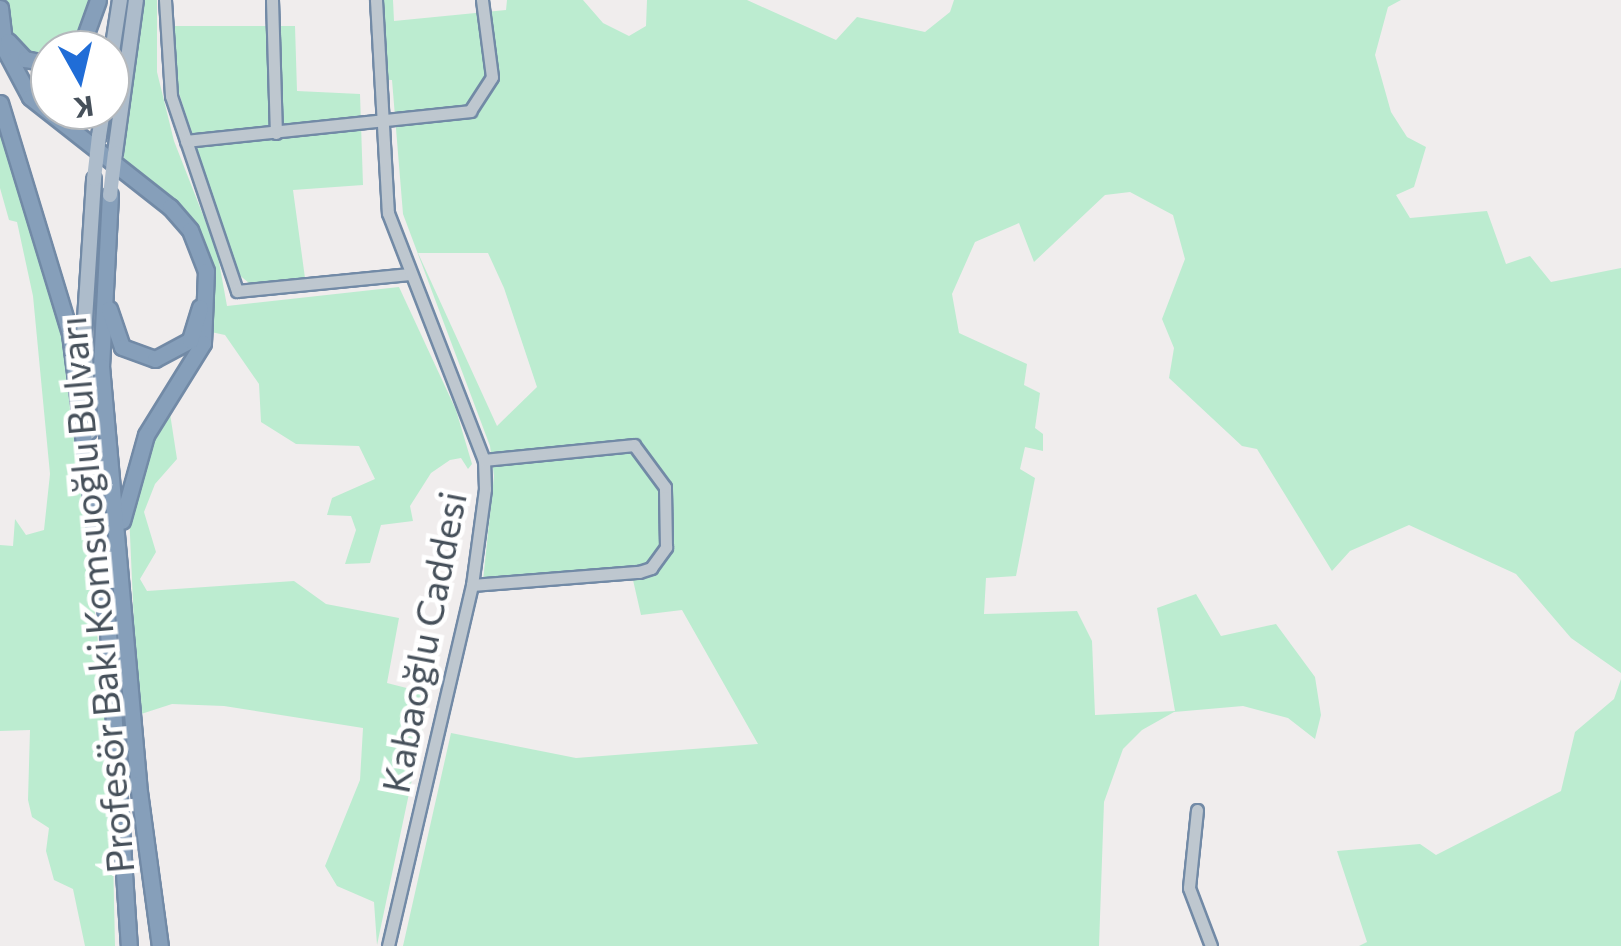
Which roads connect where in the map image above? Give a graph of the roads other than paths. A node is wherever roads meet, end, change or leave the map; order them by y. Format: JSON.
{"nodes":[{"id":1,"x":98,"y":0,"type":"edge"},
{"id":2,"x":120,"y":0,"type":"edge"},
{"id":3,"x":136,"y":0,"type":"edge"},
{"id":4,"x":165,"y":0,"type":"edge"},
{"id":5,"x":272,"y":0,"type":"edge"},
{"id":6,"x":376,"y":0,"type":"edge"},
{"id":7,"x":482,"y":0,"type":"edge"},
{"id":8,"x":0,"y":10,"type":"edge"},
{"id":9,"x":87,"y":30,"type":"edge"},
{"id":10,"x":115,"y":30,"type":"edge"},
{"id":11,"x":30,"y":56,"type":"edge"},
{"id":12,"x":0,"y":65,"type":"edge"},
{"id":13,"x":0,"y":104,"type":"edge"},
{"id":14,"x":382,"y":124,"type":"junction"},
{"id":15,"x":100,"y":130,"type":"edge"},
{"id":16,"x":276,"y":133,"type":"junction"},
{"id":17,"x":186,"y":141,"type":"junction"},
{"id":18,"x":110,"y":196,"type":"junction"},
{"id":19,"x":409,"y":274,"type":"junction"},
{"id":20,"x":484,"y":460,"type":"junction"},
{"id":21,"x":94,"y":504,"type":"junction"},
{"id":22,"x":472,"y":585,"type":"junction"},
{"id":23,"x":124,"y":623,"type":"junction"},
{"id":24,"x":1197,"y":810,"type":"dead end"},
{"id":25,"x":129,"y":946,"type":"edge"},
{"id":26,"x":160,"y":946,"type":"edge"},
{"id":27,"x":388,"y":946,"type":"edge"},
{"id":28,"x":1210,"y":946,"type":"edge"}],
"edges":[{"from":1,"to":9,"type":"highway"},
{"from":2,"to":10,"type":"main road"},
{"from":3,"to":18,"type":"main road","name":"Profesör Baki Komsuoğlu Bulvarı","bridge":true},
{"from":4,"to":17,"type":"street"},
{"from":5,"to":16,"type":"street"},
{"from":6,"to":14,"type":"street","name":"Kabaoğlu Caddesi"},
{"from":7,"to":14,"type":"street"},
{"from":8,"to":11,"type":"highway"},
{"from":8,"to":23,"type":"highway"},
{"from":12,"to":18,"type":"highway"},
{"from":13,"to":21,"type":"highway"},
{"from":14,"to":16,"type":"street"},
{"from":14,"to":19,"type":"street","name":"Kabaoğlu Caddesi"},
{"from":15,"to":21,"type":"main road","name":"Profesör Baki Komsuoğlu Bulvarı","bridge":true},
{"from":16,"to":17,"type":"street"},
{"from":17,"to":19,"type":"street"},
{"from":18,"to":23,"type":"highway","name":"Profesör Baki Komsuoğlu Bulvarı"},
{"from":19,"to":20,"type":"street","name":"Kabaoğlu Caddesi"},
{"from":20,"to":22,"type":"street","name":"Kabaoğlu Caddesi"},
{"from":20,"to":22,"type":"street"},
{"from":21,"to":25,"type":"highway","name":"Profesör Baki Komsuoğlu Bulvarı"},
{"from":22,"to":27,"type":"street","name":"Kabaoğlu Caddesi"},
{"from":23,"to":26,"type":"highway","name":"Profesör Baki Komsuoğlu Bulvarı"},
{"from":24,"to":28,"type":"street"}]}
